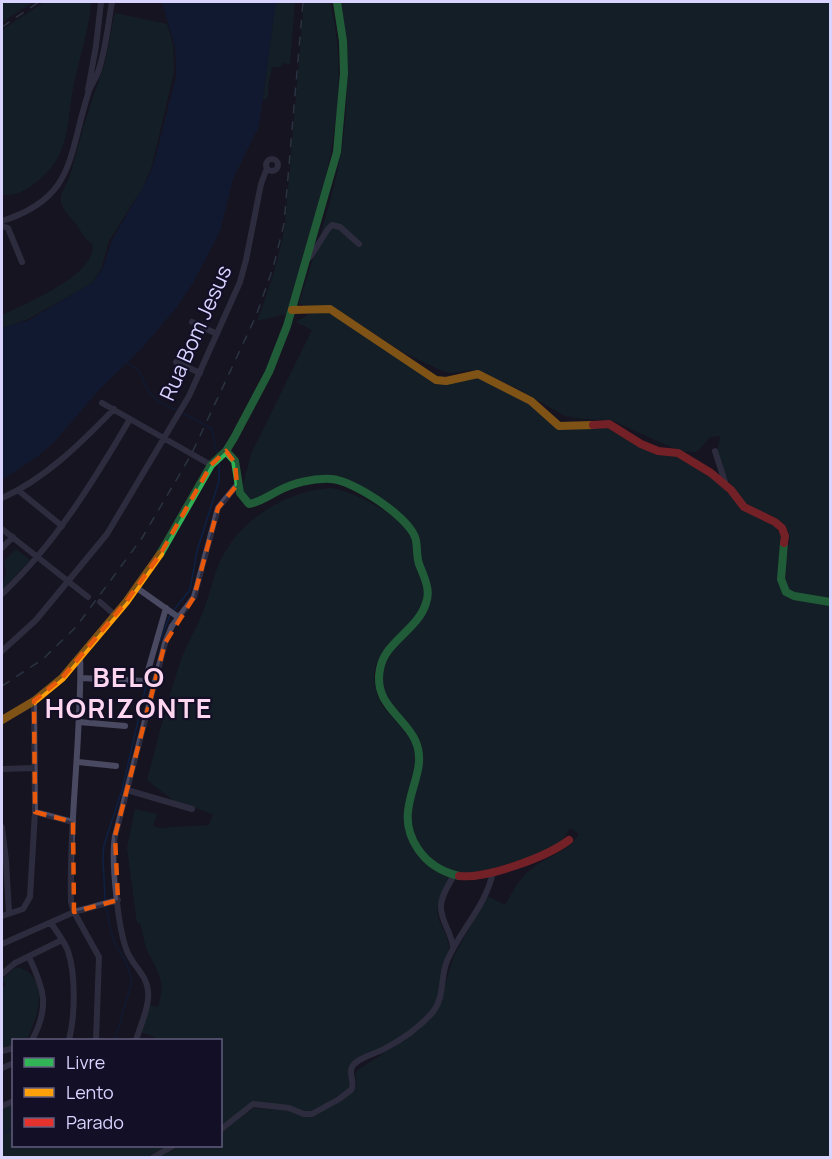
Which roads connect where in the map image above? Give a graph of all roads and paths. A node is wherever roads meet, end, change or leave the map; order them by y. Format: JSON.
{"nodes":[{"id":1,"x":101,"y":2,"type":"edge"},
{"id":2,"x":112,"y":2,"type":"edge"},
{"id":3,"x":337,"y":2,"type":"edge"},
{"id":4,"x":88,"y":91,"type":"junction"},
{"id":5,"x":267,"y":168,"type":"dead end"},
{"id":6,"x":2,"y":224,"type":"edge"},
{"id":7,"x":359,"y":244,"type":"dead end"},
{"id":8,"x":307,"y":260,"type":"junction"},
{"id":9,"x":22,"y":261,"type":"dead end"},
{"id":10,"x":292,"y":310,"type":"junction"},
{"id":11,"x":192,"y":322,"type":"dead end"},
{"id":12,"x":217,"y":334,"type":"junction"},
{"id":13,"x":176,"y":363,"type":"dead end"},
{"id":14,"x":200,"y":373,"type":"junction"},
{"id":15,"x":102,"y":403,"type":"dead end"},
{"id":16,"x":114,"y":410,"type":"junction"},
{"id":17,"x":130,"y":419,"type":"junction"},
{"id":18,"x":164,"y":439,"type":"junction"},
{"id":19,"x":715,"y":451,"type":"dead end"},
{"id":20,"x":225,"y":452,"type":"junction"},
{"id":21,"x":212,"y":465,"type":"junction"},
{"id":22,"x":726,"y":484,"type":"junction"},
{"id":23,"x":237,"y":485,"type":"junction"},
{"id":24,"x":19,"y":491,"type":"junction"},
{"id":25,"x":2,"y":498,"type":"edge"},
{"id":26,"x":62,"y":526,"type":"junction"},
{"id":27,"x":2,"y":529,"type":"edge"},
{"id":28,"x":13,"y":537,"type":"junction"},
{"id":29,"x":2,"y":548,"type":"edge"},
{"id":30,"x":38,"y":557,"type":"junction"},
{"id":31,"x":67,"y":583,"type":"junction"},
{"id":32,"x":136,"y":588,"type":"junction"},
{"id":33,"x":2,"y":594,"type":"edge"},
{"id":34,"x":88,"y":597,"type":"dead end"},
{"id":35,"x":100,"y":602,"type":"dead end"},
{"id":36,"x":831,"y":602,"type":"edge"},
{"id":37,"x":172,"y":613,"type":"junction"},
{"id":38,"x":115,"y":615,"type":"junction"},
{"id":39,"x":2,"y":651,"type":"edge"},
{"id":40,"x":80,"y":657,"type":"junction"},
{"id":41,"x":81,"y":678,"type":"junction"},
{"id":42,"x":34,"y":701,"type":"junction"},
{"id":43,"x":2,"y":720,"type":"edge"},
{"id":44,"x":79,"y":722,"type":"junction"},
{"id":45,"x":125,"y":726,"type":"dead end"},
{"id":46,"x":78,"y":762,"type":"junction"},
{"id":47,"x":116,"y":766,"type":"dead end"},
{"id":48,"x":34,"y":768,"type":"junction"},
{"id":49,"x":2,"y":769,"type":"edge"},
{"id":50,"x":127,"y":790,"type":"junction"},
{"id":51,"x":192,"y":809,"type":"dead end"},
{"id":52,"x":35,"y":812,"type":"junction"},
{"id":53,"x":73,"y":822,"type":"junction"},
{"id":54,"x":2,"y":827,"type":"edge"},
{"id":55,"x":569,"y":840,"type":"dead end"},
{"id":56,"x":493,"y":871,"type":"junction"},
{"id":57,"x":454,"y":875,"type":"junction"},
{"id":58,"x":118,"y":900,"type":"junction"},
{"id":59,"x":74,"y":912,"type":"junction"},
{"id":60,"x":9,"y":913,"type":"junction"},
{"id":61,"x":2,"y":916,"type":"edge"},
{"id":62,"x":51,"y":923,"type":"junction"},
{"id":63,"x":62,"y":940,"type":"junction"},
{"id":64,"x":2,"y":944,"type":"edge"},
{"id":65,"x":453,"y":948,"type":"junction"},
{"id":66,"x":29,"y":957,"type":"junction"},
{"id":67,"x":2,"y":974,"type":"edge"},
{"id":68,"x":33,"y":1039,"type":"edge"},
{"id":69,"x":69,"y":1039,"type":"edge"},
{"id":70,"x":96,"y":1039,"type":"edge"},
{"id":71,"x":136,"y":1039,"type":"edge"},
{"id":72,"x":222,"y":1128,"type":"edge"},
{"id":73,"x":171,"y":1147,"type":"edge"},
{"id":74,"x":152,"y":1158,"type":"edge"}],
"edges":[{"from":1,"to":4,"type":"street"},
{"from":2,"to":4,"type":"street"},
{"from":3,"to":8,"type":"street"},
{"from":4,"to":6,"type":"street"},
{"from":5,"to":12,"type":"street","name":"Rua Bom Jesus"},
{"from":6,"to":9,"type":"street"},
{"from":7,"to":8,"type":"street"},
{"from":8,"to":10,"type":"street"},
{"from":10,"to":20,"type":"street"},
{"from":10,"to":22,"type":"street"},
{"from":11,"to":12,"type":"street"},
{"from":12,"to":14,"type":"street","name":"Rua Bom Jesus"},
{"from":13,"to":14,"type":"street"},
{"from":14,"to":18,"type":"street","name":"Rua Bom Jesus"},
{"from":15,"to":16,"type":"street"},
{"from":16,"to":17,"type":"street"},
{"from":16,"to":24,"type":"street"},
{"from":17,"to":18,"type":"street"},
{"from":17,"to":26,"type":"street"},
{"from":18,"to":21,"type":"street"},
{"from":18,"to":31,"type":"street","name":"Rua Bom Jesus"},
{"from":19,"to":22,"type":"street"},
{"from":20,"to":21,"type":"street"},
{"from":20,"to":23,"type":"street"},
{"from":21,"to":32,"type":"street"},
{"from":22,"to":36,"type":"street"},
{"from":23,"to":37,"type":"street"},
{"from":23,"to":57,"type":"street"},
{"from":24,"to":25,"type":"street"},
{"from":24,"to":26,"type":"street"},
{"from":26,"to":30,"type":"street"},
{"from":27,"to":28,"type":"street"},
{"from":28,"to":29,"type":"street"},
{"from":28,"to":30,"type":"street"},
{"from":30,"to":31,"type":"street"},
{"from":30,"to":33,"type":"street"},
{"from":31,"to":34,"type":"street"},
{"from":31,"to":39,"type":"street","name":"Rua Bom Jesus"},
{"from":32,"to":37,"type":"street"},
{"from":32,"to":38,"type":"street"},
{"from":35,"to":38,"type":"street"},
{"from":37,"to":41,"type":"street"},
{"from":37,"to":50,"type":"street"},
{"from":38,"to":40,"type":"street"},
{"from":40,"to":41,"type":"street"},
{"from":40,"to":42,"type":"street"},
{"from":41,"to":44,"type":"street"},
{"from":42,"to":43,"type":"street"},
{"from":42,"to":48,"type":"street"},
{"from":44,"to":45,"type":"street"},
{"from":44,"to":46,"type":"street"},
{"from":46,"to":47,"type":"street"},
{"from":46,"to":53,"type":"street"},
{"from":48,"to":49,"type":"street"},
{"from":48,"to":52,"type":"street"},
{"from":50,"to":51,"type":"street"},
{"from":50,"to":58,"type":"street"},
{"from":52,"to":53,"type":"street"},
{"from":52,"to":60,"type":"street"},
{"from":53,"to":59,"type":"street"},
{"from":54,"to":60,"type":"street"},
{"from":55,"to":56,"type":"street"},
{"from":56,"to":57,"type":"street"},
{"from":56,"to":65,"type":"street"},
{"from":57,"to":65,"type":"street"},
{"from":58,"to":59,"type":"street"},
{"from":58,"to":71,"type":"street"},
{"from":59,"to":62,"type":"street"},
{"from":59,"to":70,"type":"street"},
{"from":60,"to":61,"type":"street"},
{"from":62,"to":63,"type":"street"},
{"from":62,"to":64,"type":"street"},
{"from":63,"to":66,"type":"street"},
{"from":63,"to":69,"type":"street"},
{"from":65,"to":72,"type":"street"},
{"from":66,"to":67,"type":"street"},
{"from":66,"to":68,"type":"street"},
{"from":73,"to":74,"type":"street"}]}
